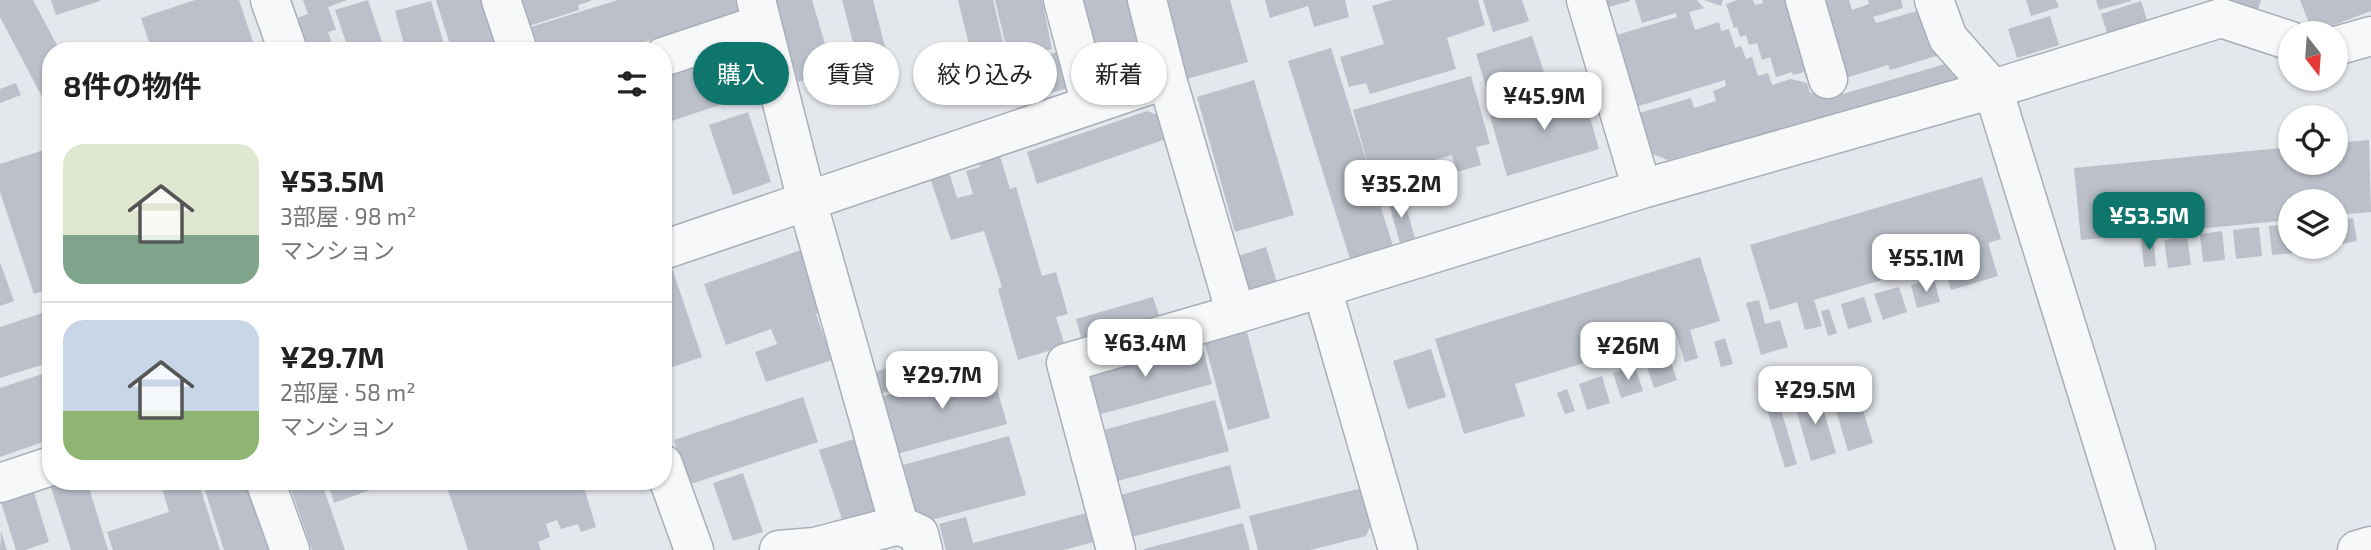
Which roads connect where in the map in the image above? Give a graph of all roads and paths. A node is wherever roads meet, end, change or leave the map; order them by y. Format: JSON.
{"nodes":[{"id":1,"x":270,"y":0,"type":"edge"},
{"id":2,"x":500,"y":0,"type":"edge"},
{"id":3,"x":1063,"y":0,"type":"edge"},
{"id":4,"x":1147,"y":0,"type":"edge"},
{"id":5,"x":1586,"y":0,"type":"edge"},
{"id":6,"x":1805,"y":0,"type":"edge"},
{"id":7,"x":1934,"y":0,"type":"edge"},
{"id":8,"x":759,"y":12,"type":"edge"},
{"id":9,"x":2371,"y":36,"type":"edge"},
{"id":10,"x":2278,"y":37,"type":"edge"},
{"id":11,"x":285,"y":42,"type":"edge"},
{"id":12,"x":515,"y":42,"type":"edge"},
{"id":13,"x":1074,"y":42,"type":"edge"},
{"id":14,"x":1158,"y":42,"type":"edge"},
{"id":15,"x":2348,"y":43,"type":"edge"},
{"id":16,"x":672,"y":53,"type":"edge"},
{"id":17,"x":1167,"y":79,"type":"edge"},
{"id":18,"x":1828,"y":79,"type":"dead end"},
{"id":19,"x":1993,"y":89,"type":"junction"},
{"id":20,"x":1091,"y":105,"type":"edge"},
{"id":21,"x":1642,"y":189,"type":"junction"},
{"id":22,"x":807,"y":201,"type":"junction"},
{"id":23,"x":672,"y":247,"type":"edge"},
{"id":24,"x":1322,"y":288,"type":"junction"},
{"id":25,"x":1236,"y":314,"type":"junction"},
{"id":26,"x":42,"y":469,"type":"edge"},
{"id":27,"x":0,"y":483,"type":"edge"},
{"id":28,"x":672,"y":489,"type":"edge"},
{"id":29,"x":268,"y":490,"type":"edge"},
{"id":30,"x":911,"y":538,"type":"edge"},
{"id":31,"x":2371,"y":546,"type":"edge"},
{"id":32,"x":289,"y":550,"type":"edge"},
{"id":33,"x":694,"y":550,"type":"edge"},
{"id":34,"x":779,"y":550,"type":"edge"},
{"id":35,"x":1115,"y":550,"type":"edge"},
{"id":36,"x":1398,"y":550,"type":"edge"},
{"id":37,"x":2136,"y":550,"type":"edge"},
{"id":38,"x":2357,"y":550,"type":"edge"}],
"edges":[{"from":1,"to":11,"type":"street"},
{"from":2,"to":12,"type":"street"},
{"from":3,"to":13,"type":"street"},
{"from":4,"to":14,"type":"street"},
{"from":5,"to":21,"type":"street"},
{"from":6,"to":18,"type":"street"},
{"from":7,"to":19,"type":"street"},
{"from":8,"to":16,"type":"street"},
{"from":8,"to":22,"type":"street"},
{"from":9,"to":15,"type":"street"},
{"from":10,"to":19,"type":"street"},
{"from":17,"to":25,"type":"street"},
{"from":19,"to":21,"type":"street"},
{"from":19,"to":37,"type":"street"},
{"from":20,"to":22,"type":"street"},
{"from":21,"to":24,"type":"street"},
{"from":22,"to":23,"type":"street"},
{"from":22,"to":30,"type":"street"},
{"from":24,"to":25,"type":"street"},
{"from":24,"to":36,"type":"street"},
{"from":25,"to":35,"type":"street"},
{"from":26,"to":27,"type":"street"},
{"from":28,"to":33,"type":"street"},
{"from":29,"to":32,"type":"street"},
{"from":30,"to":34,"type":"street"},
{"from":31,"to":38,"type":"street"}]}
